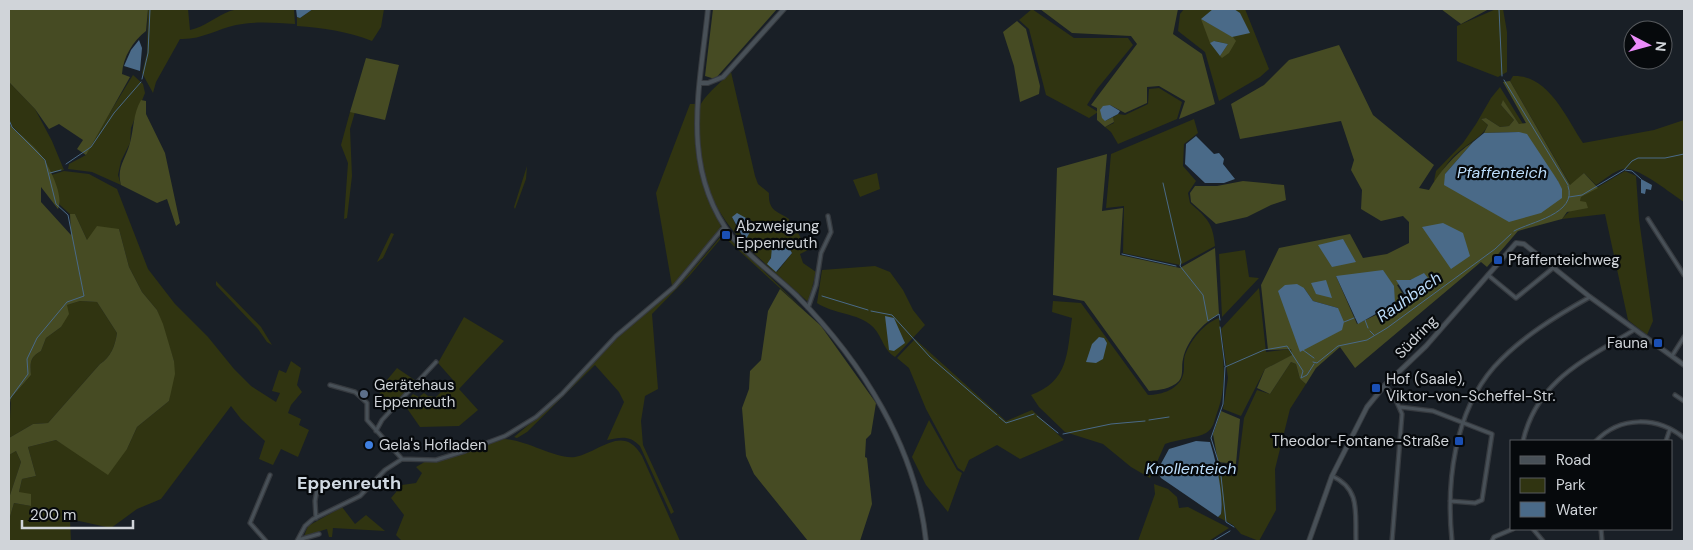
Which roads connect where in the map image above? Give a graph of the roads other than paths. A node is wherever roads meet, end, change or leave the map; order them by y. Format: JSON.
{"nodes":[{"id":1,"x":708,"y":9,"type":"edge"},
{"id":2,"x":784,"y":9,"type":"edge"},
{"id":3,"x":700,"y":83,"type":"junction"},
{"id":4,"x":828,"y":216,"type":"dead end"},
{"id":5,"x":1648,"y":219,"type":"dead end"},
{"id":6,"x":724,"y":227,"type":"junction"},
{"id":7,"x":1553,"y":268,"type":"junction"},
{"id":8,"x":1488,"y":275,"type":"junction"},
{"id":9,"x":1684,"y":276,"type":"edge"},
{"id":10,"x":1590,"y":297,"type":"junction"},
{"id":11,"x":808,"y":308,"type":"junction"},
{"id":12,"x":1634,"y":330,"type":"junction"},
{"id":13,"x":1684,"y":337,"type":"edge"},
{"id":14,"x":1672,"y":356,"type":"junction"},
{"id":15,"x":436,"y":362,"type":"dead end"},
{"id":16,"x":1684,"y":365,"type":"edge"},
{"id":17,"x":330,"y":385,"type":"dead end"},
{"id":18,"x":1384,"y":386,"type":"junction"},
{"id":19,"x":1674,"y":395,"type":"dead end"},
{"id":20,"x":1684,"y":401,"type":"edge"},
{"id":21,"x":1400,"y":407,"type":"junction"},
{"id":22,"x":1464,"y":425,"type":"junction"},
{"id":23,"x":1670,"y":429,"type":"junction"},
{"id":24,"x":376,"y":431,"type":"junction"},
{"id":25,"x":1684,"y":438,"type":"edge"},
{"id":26,"x":1523,"y":440,"type":"edge"},
{"id":27,"x":1597,"y":440,"type":"edge"},
{"id":28,"x":1666,"y":440,"type":"edge"},
{"id":29,"x":402,"y":459,"type":"junction"},
{"id":30,"x":270,"y":475,"type":"dead end"},
{"id":31,"x":1332,"y":476,"type":"junction"},
{"id":32,"x":318,"y":484,"type":"dead end"},
{"id":33,"x":1450,"y":502,"type":"junction"},
{"id":34,"x":316,"y":518,"type":"junction"},
{"id":35,"x":1511,"y":530,"type":"edge"},
{"id":36,"x":1534,"y":530,"type":"edge"},
{"id":37,"x":319,"y":534,"type":"dead end"},
{"id":38,"x":1309,"y":540,"type":"edge"},
{"id":39,"x":266,"y":541,"type":"edge"},
{"id":40,"x":297,"y":541,"type":"edge"},
{"id":41,"x":926,"y":541,"type":"edge"},
{"id":42,"x":1316,"y":541,"type":"edge"},
{"id":43,"x":1356,"y":541,"type":"edge"},
{"id":44,"x":1392,"y":541,"type":"edge"},
{"id":45,"x":1452,"y":541,"type":"edge"},
{"id":46,"x":1492,"y":541,"type":"edge"},
{"id":47,"x":1543,"y":541,"type":"edge"}],
"edges":[{"from":1,"to":3,"type":"street"},
{"from":2,"to":3,"type":"street"},
{"from":3,"to":6,"type":"street"},
{"from":4,"to":11,"type":"street"},
{"from":5,"to":9,"type":"street"},
{"from":6,"to":11,"type":"street"},
{"from":6,"to":29,"type":"street"},
{"from":7,"to":8,"type":"street"},
{"from":7,"to":8,"type":"street","name":"Südring"},
{"from":7,"to":10,"type":"street"},
{"from":8,"to":18,"type":"street","name":"Südring"},
{"from":10,"to":12,"type":"street"},
{"from":10,"to":22,"type":"street"},
{"from":11,"to":41,"type":"street"},
{"from":12,"to":14,"type":"street"},
{"from":12,"to":26,"type":"street"},
{"from":13,"to":14,"type":"street"},
{"from":14,"to":16,"type":"street"},
{"from":15,"to":24,"type":"street"},
{"from":17,"to":24,"type":"street"},
{"from":18,"to":21,"type":"street"},
{"from":18,"to":31,"type":"street","name":"Südring"},
{"from":19,"to":20,"type":"street"},
{"from":21,"to":22,"type":"street"},
{"from":21,"to":44,"type":"street"},
{"from":22,"to":33,"type":"street"},
{"from":22,"to":33,"type":"street"},
{"from":23,"to":25,"type":"street"},
{"from":23,"to":27,"type":"street"},
{"from":23,"to":28,"type":"street"},
{"from":24,"to":29,"type":"street"},
{"from":29,"to":34,"type":"street"},
{"from":30,"to":39,"type":"street"},
{"from":31,"to":38,"type":"street","name":"Südring"},
{"from":31,"to":43,"type":"street"},
{"from":32,"to":34,"type":"street"},
{"from":33,"to":45,"type":"street"},
{"from":34,"to":40,"type":"street"},
{"from":35,"to":46,"type":"street"},
{"from":36,"to":47,"type":"street"},
{"from":37,"to":40,"type":"street"},
{"from":38,"to":42,"type":"street"}]}
